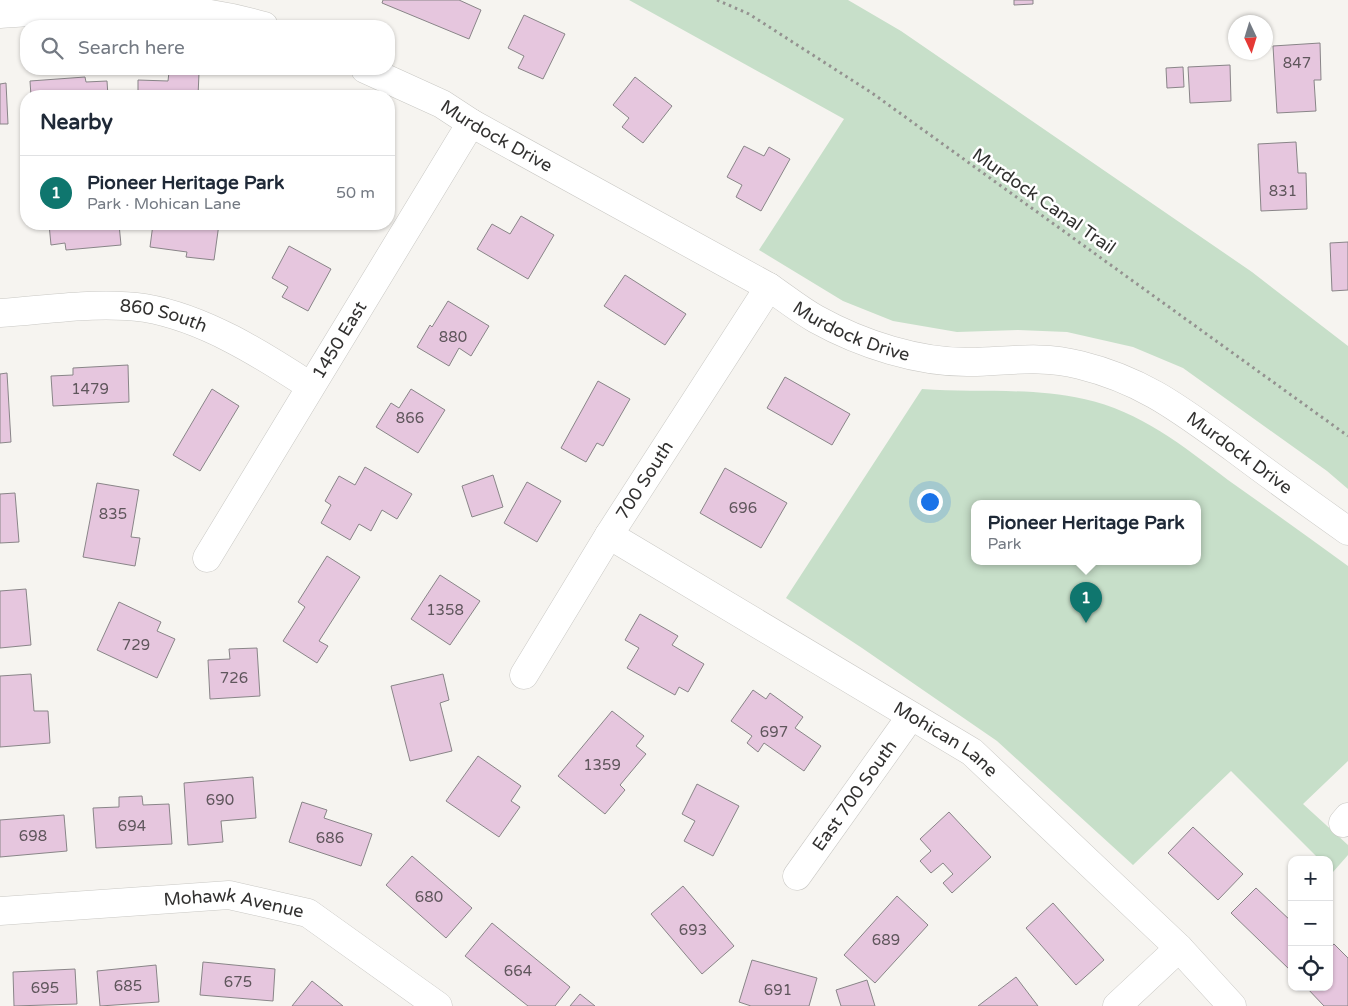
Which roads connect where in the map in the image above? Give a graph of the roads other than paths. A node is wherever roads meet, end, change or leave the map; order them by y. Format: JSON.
{"nodes":[{"id":1,"x":0,"y":14,"type":"edge"},
{"id":2,"x":241,"y":20,"type":"edge"},
{"id":3,"x":378,"y":75,"type":"edge"},
{"id":4,"x":471,"y":123,"type":"junction"},
{"id":5,"x":769,"y":287,"type":"junction"},
{"id":6,"x":0,"y":313,"type":"edge"},
{"id":7,"x":310,"y":386,"type":"junction"},
{"id":8,"x":1348,"y":531,"type":"edge"},
{"id":9,"x":609,"y":535,"type":"junction"},
{"id":10,"x":208,"y":558,"type":"dead end"},
{"id":11,"x":524,"y":675,"type":"dead end"},
{"id":12,"x":911,"y":716,"type":"junction"},
{"id":13,"x":797,"y":876,"type":"dead end"},
{"id":14,"x":0,"y":911,"type":"edge"},
{"id":15,"x":1179,"y":948,"type":"junction"},
{"id":16,"x":438,"y":1006,"type":"edge"},
{"id":17,"x":1117,"y":1006,"type":"edge"},
{"id":18,"x":1232,"y":1006,"type":"edge"}],
"edges":[{"from":1,"to":2,"type":"street"},
{"from":3,"to":4,"type":"street","name":"Murdock Drive"},
{"from":4,"to":5,"type":"street","name":"Murdock Drive"},
{"from":4,"to":7,"type":"street","name":"1450 East"},
{"from":5,"to":8,"type":"street","name":"Murdock Drive"},
{"from":5,"to":9,"type":"street","name":"700 South"},
{"from":6,"to":7,"type":"street","name":"860 South"},
{"from":7,"to":10,"type":"street","name":"1450 East"},
{"from":9,"to":11,"type":"street","name":"700 South"},
{"from":9,"to":12,"type":"street","name":"Mohican Lane"},
{"from":12,"to":13,"type":"street","name":"East 700 South"},
{"from":12,"to":15,"type":"street","name":"Mohican Lane"},
{"from":14,"to":16,"type":"street","name":"Mohawk Avenue"},
{"from":15,"to":17,"type":"street"},
{"from":15,"to":18,"type":"street","name":"Mohican Lane"}]}
